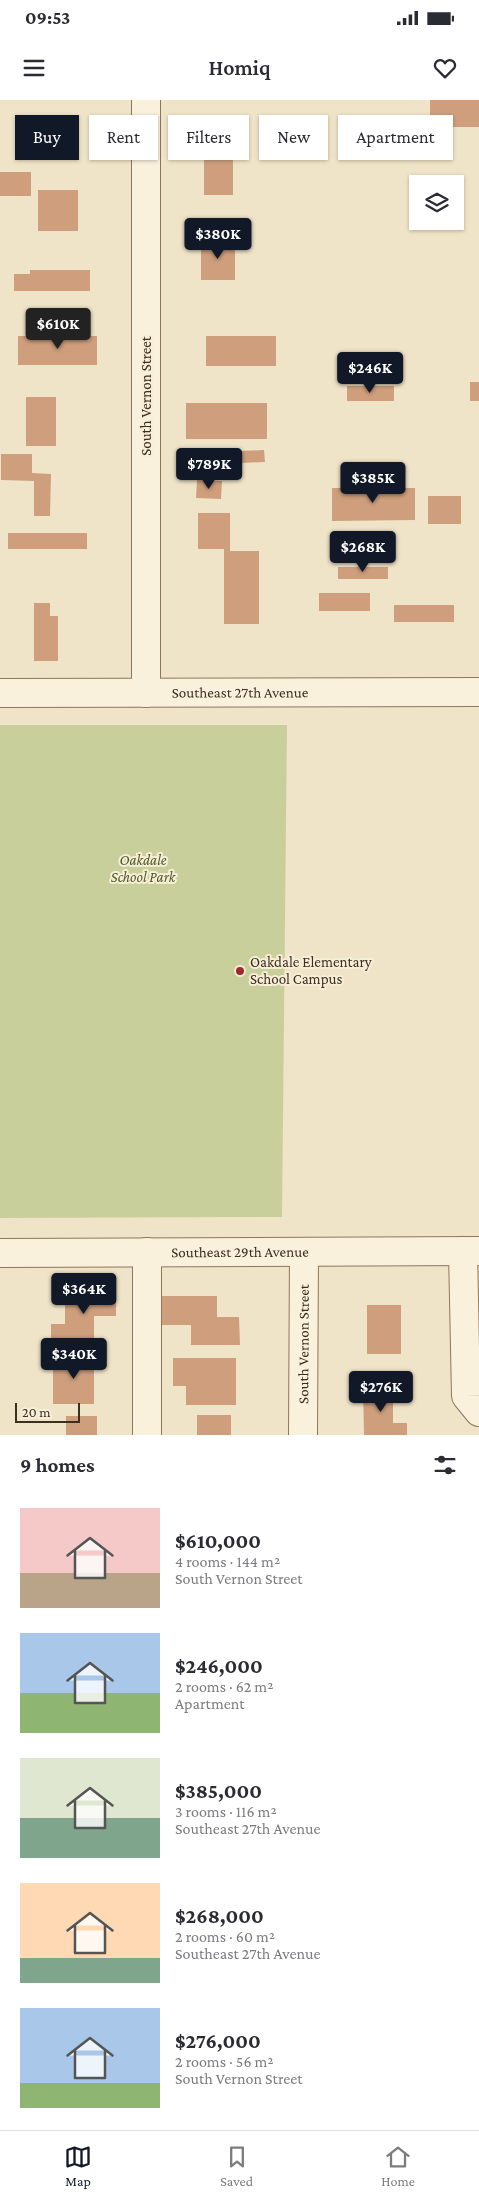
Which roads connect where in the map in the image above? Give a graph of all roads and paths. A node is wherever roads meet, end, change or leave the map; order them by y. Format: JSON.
{"nodes":[{"id":1,"x":146,"y":100,"type":"edge"},
{"id":2,"x":479,"y":692,"type":"edge"},
{"id":3,"x":0,"y":693,"type":"edge"},
{"id":4,"x":146,"y":693,"type":"junction"},
{"id":5,"x":471,"y":1251,"type":"edge"},
{"id":6,"x":147,"y":1252,"type":"junction"},
{"id":7,"x":304,"y":1252,"type":"junction"},
{"id":8,"x":0,"y":1253,"type":"edge"},
{"id":9,"x":479,"y":1412,"type":"edge"},
{"id":10,"x":147,"y":1435,"type":"edge"},
{"id":11,"x":303,"y":1435,"type":"edge"}],
"edges":[{"from":1,"to":4,"type":"street","name":"South Vernon Street"},
{"from":2,"to":4,"type":"street","name":"Southeast 27th Avenue"},
{"from":3,"to":4,"type":"street","name":"Southeast 27th Avenue"},
{"from":5,"to":7,"type":"street","name":"Southeast 29th Avenue"},
{"from":5,"to":9,"type":"street"},
{"from":6,"to":7,"type":"street","name":"Southeast 29th Avenue"},
{"from":6,"to":8,"type":"street","name":"Southeast 29th Avenue"},
{"from":6,"to":10,"type":"street"},
{"from":7,"to":11,"type":"street","name":"South Vernon Street"}]}
